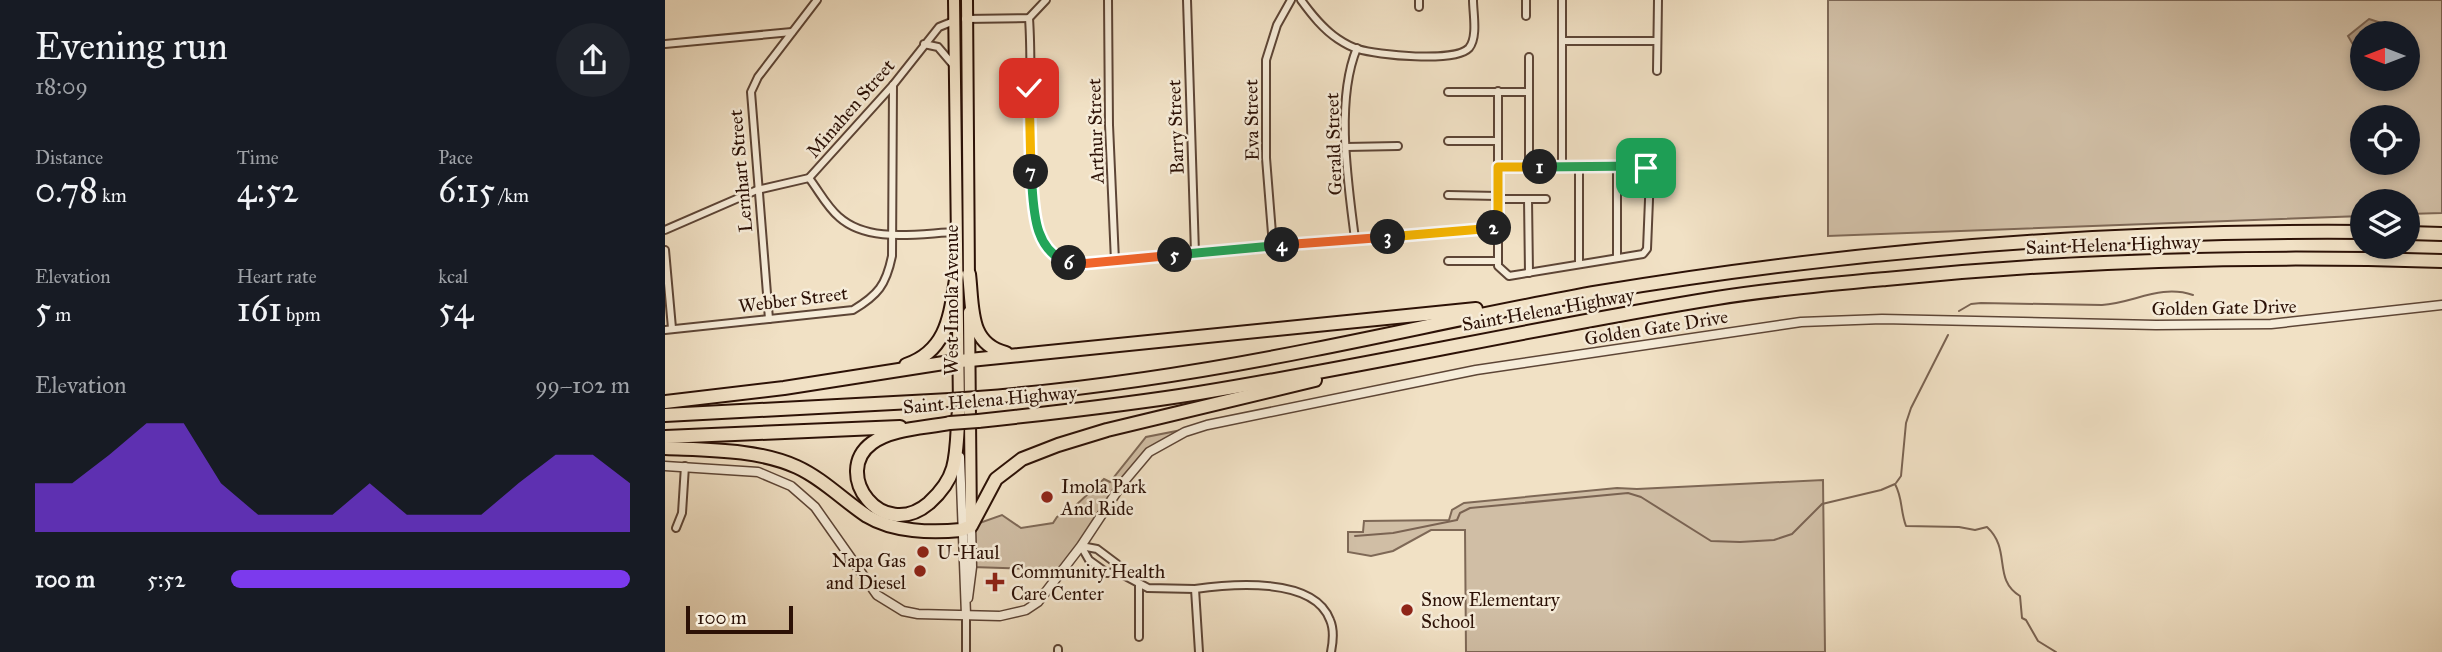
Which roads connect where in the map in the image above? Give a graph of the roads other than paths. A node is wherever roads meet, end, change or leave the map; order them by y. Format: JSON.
{"nodes":[{"id":1,"x":817,"y":0,"type":"edge"},
{"id":2,"x":954,"y":0,"type":"edge"},
{"id":3,"x":967,"y":0,"type":"edge"},
{"id":4,"x":1046,"y":0,"type":"edge"},
{"id":5,"x":1108,"y":0,"type":"edge"},
{"id":6,"x":1187,"y":0,"type":"edge"},
{"id":7,"x":1291,"y":0,"type":"edge"},
{"id":8,"x":1301,"y":0,"type":"edge"},
{"id":9,"x":1473,"y":0,"type":"edge"},
{"id":10,"x":1526,"y":0,"type":"edge"},
{"id":11,"x":1562,"y":0,"type":"edge"},
{"id":12,"x":1658,"y":0,"type":"edge"},
{"id":13,"x":1526,"y":16,"type":"dead end"},
{"id":14,"x":967,"y":18,"type":"junction"},
{"id":15,"x":1029,"y":18,"type":"junction"},
{"id":16,"x":954,"y":22,"type":"junction"},
{"id":17,"x":792,"y":32,"type":"junction"},
{"id":18,"x":1562,"y":41,"type":"junction"},
{"id":19,"x":1657,"y":41,"type":"junction"},
{"id":20,"x":665,"y":44,"type":"edge"},
{"id":21,"x":924,"y":44,"type":"junction"},
{"id":22,"x":1357,"y":48,"type":"junction"},
{"id":23,"x":1529,"y":57,"type":"dead end"},
{"id":24,"x":955,"y":67,"type":"junction"},
{"id":25,"x":1657,"y":71,"type":"dead end"},
{"id":26,"x":893,"y":85,"type":"junction"},
{"id":27,"x":1498,"y":91,"type":"junction"},
{"id":28,"x":1448,"y":92,"type":"dead end"},
{"id":29,"x":1529,"y":92,"type":"junction"},
{"id":30,"x":1448,"y":141,"type":"dead end"},
{"id":31,"x":1498,"y":141,"type":"junction"},
{"id":32,"x":1398,"y":146,"type":"dead end"},
{"id":33,"x":1346,"y":147,"type":"junction"},
{"id":34,"x":1562,"y":166,"type":"junction"},
{"id":35,"x":1498,"y":167,"type":"junction"},
{"id":36,"x":1529,"y":167,"type":"junction"},
{"id":37,"x":1579,"y":167,"type":"junction"},
{"id":38,"x":1617,"y":167,"type":"junction"},
{"id":39,"x":809,"y":178,"type":"junction"},
{"id":40,"x":757,"y":190,"type":"junction"},
{"id":41,"x":1448,"y":195,"type":"dead end"},
{"id":42,"x":1498,"y":197,"type":"junction"},
{"id":43,"x":1528,"y":199,"type":"junction"},
{"id":44,"x":1546,"y":199,"type":"dead end"},
{"id":45,"x":1498,"y":228,"type":"junction"},
{"id":46,"x":665,"y":230,"type":"edge"},
{"id":47,"x":957,"y":232,"type":"junction"},
{"id":48,"x":2350,"y":233,"type":"edge"},
{"id":49,"x":2420,"y":233,"type":"edge"},
{"id":50,"x":891,"y":234,"type":"junction"},
{"id":51,"x":2442,"y":234,"type":"edge"},
{"id":52,"x":1355,"y":239,"type":"junction"},
{"id":53,"x":1273,"y":246,"type":"junction"},
{"id":54,"x":665,"y":250,"type":"edge"},
{"id":55,"x":1195,"y":253,"type":"junction"},
{"id":56,"x":1617,"y":258,"type":"junction"},
{"id":57,"x":1115,"y":261,"type":"junction"},
{"id":58,"x":1448,"y":261,"type":"dead end"},
{"id":59,"x":1498,"y":261,"type":"junction"},
{"id":60,"x":2442,"y":261,"type":"edge"},
{"id":61,"x":1579,"y":264,"type":"junction"},
{"id":62,"x":1529,"y":272,"type":"junction"},
{"id":63,"x":963,"y":274,"type":"junction"},
{"id":64,"x":1542,"y":303,"type":"junction"},
{"id":65,"x":2442,"y":305,"type":"edge"},
{"id":66,"x":769,"y":319,"type":"junction"},
{"id":67,"x":669,"y":329,"type":"edge"},
{"id":68,"x":1530,"y":331,"type":"junction"},
{"id":69,"x":1021,"y":354,"type":"junction"},
{"id":70,"x":964,"y":360,"type":"junction"},
{"id":71,"x":885,"y":373,"type":"junction"},
{"id":72,"x":665,"y":402,"type":"edge"},
{"id":73,"x":954,"y":405,"type":"junction"},
{"id":74,"x":665,"y":415,"type":"edge"},
{"id":75,"x":950,"y":423,"type":"junction"},
{"id":76,"x":665,"y":437,"type":"edge"},
{"id":77,"x":665,"y":448,"type":"edge"},
{"id":78,"x":665,"y":466,"type":"edge"},
{"id":79,"x":684,"y":466,"type":"junction"},
{"id":80,"x":676,"y":528,"type":"dead end"},
{"id":81,"x":966,"y":528,"type":"junction"},
{"id":82,"x":1081,"y":547,"type":"junction"},
{"id":83,"x":1118,"y":572,"type":"junction"},
{"id":84,"x":1139,"y":584,"type":"junction"},
{"id":85,"x":1195,"y":589,"type":"junction"},
{"id":86,"x":966,"y":615,"type":"junction"},
{"id":87,"x":1139,"y":637,"type":"dead end"},
{"id":88,"x":966,"y":652,"type":"edge"},
{"id":89,"x":1199,"y":652,"type":"edge"},
{"id":90,"x":1331,"y":652,"type":"edge"}],
"edges":[{"from":1,"to":17,"type":"street","name":"Lernhart Street"},
{"from":2,"to":16,"type":"main road","name":"West Imola Avenue"},
{"from":3,"to":14,"type":"main road","name":"West Imola Avenue"},
{"from":4,"to":15,"type":"street"},
{"from":5,"to":57,"type":"street","name":"Arthur Street"},
{"from":6,"to":55,"type":"street","name":"Barry Street"},
{"from":7,"to":53,"type":"street","name":"Eva Street"},
{"from":8,"to":22,"type":"street"},
{"from":9,"to":22,"type":"street"},
{"from":10,"to":13,"type":"street"},
{"from":11,"to":18,"type":"street"},
{"from":12,"to":19,"type":"street"},
{"from":14,"to":15,"type":"street","name":"Minahen Street"},
{"from":14,"to":16,"type":"street","name":"Minahen Street"},
{"from":14,"to":63,"type":"main road","name":"West Imola Avenue"},
{"from":15,"to":57,"type":"street"},
{"from":16,"to":21,"type":"street","name":"Minahen Street"},
{"from":16,"to":24,"type":"main road","name":"West Imola Avenue"},
{"from":17,"to":20,"type":"street"},
{"from":17,"to":40,"type":"street","name":"Lernhart Street"},
{"from":18,"to":19,"type":"street"},
{"from":18,"to":34,"type":"street"},
{"from":19,"to":25,"type":"street"},
{"from":21,"to":24,"type":"street"},
{"from":21,"to":26,"type":"street","name":"Minahen Street"},
{"from":22,"to":33,"type":"street","name":"Gerald Street"},
{"from":23,"to":29,"type":"street"},
{"from":24,"to":47,"type":"main road","name":"West Imola Avenue"},
{"from":26,"to":39,"type":"street","name":"Minahen Street"},
{"from":26,"to":50,"type":"street","name":"Webber Street"},
{"from":27,"to":28,"type":"street"},
{"from":27,"to":29,"type":"street"},
{"from":27,"to":31,"type":"street"},
{"from":29,"to":36,"type":"street"},
{"from":30,"to":31,"type":"street"},
{"from":31,"to":35,"type":"street"},
{"from":32,"to":33,"type":"street"},
{"from":33,"to":52,"type":"street","name":"Gerald Street"},
{"from":34,"to":36,"type":"street"},
{"from":34,"to":37,"type":"street"},
{"from":35,"to":36,"type":"street"},
{"from":35,"to":42,"type":"street"},
{"from":37,"to":38,"type":"street"},
{"from":37,"to":61,"type":"street"},
{"from":38,"to":56,"type":"street"},
{"from":38,"to":56,"type":"street"},
{"from":39,"to":40,"type":"street","name":"Minahen Street"},
{"from":39,"to":50,"type":"street"},
{"from":40,"to":46,"type":"street","name":"Minahen Street"},
{"from":40,"to":66,"type":"street","name":"Lernhart Street"},
{"from":41,"to":42,"type":"street"},
{"from":42,"to":43,"type":"street"},
{"from":42,"to":45,"type":"street"},
{"from":43,"to":44,"type":"street"},
{"from":43,"to":62,"type":"street"},
{"from":45,"to":52,"type":"street"},
{"from":45,"to":59,"type":"street"},
{"from":47,"to":50,"type":"street"},
{"from":47,"to":63,"type":"main road","name":"West Imola Avenue"},
{"from":48,"to":64,"type":"highway","name":"Saint Helena Highway"},
{"from":49,"to":51,"type":"highway"},
{"from":50,"to":66,"type":"street","name":"Webber Street"},
{"from":52,"to":53,"type":"street"},
{"from":53,"to":55,"type":"street"},
{"from":54,"to":67,"type":"street"},
{"from":55,"to":57,"type":"street"},
{"from":56,"to":61,"type":"street"},
{"from":58,"to":59,"type":"street"},
{"from":59,"to":62,"type":"street"},
{"from":60,"to":68,"type":"highway","name":"Saint Helena Highway"},
{"from":61,"to":62,"type":"street"},
{"from":63,"to":69,"type":"highway"},
{"from":63,"to":70,"type":"main road","name":"West Imola Avenue"},
{"from":63,"to":71,"type":"highway"},
{"from":64,"to":69,"type":"highway"},
{"from":64,"to":73,"type":"highway","name":"Saint Helena Highway","bridge":true},
{"from":65,"to":82,"type":"street","name":"Golden Gate Drive"},
{"from":66,"to":67,"type":"street","name":"Webber Street"},
{"from":68,"to":75,"type":"highway","name":"Saint Helena Highway","bridge":true},
{"from":68,"to":81,"type":"highway"},
{"from":69,"to":70,"type":"highway"},
{"from":70,"to":71,"type":"highway"},
{"from":70,"to":73,"type":"main road","name":"West Imola Avenue"},
{"from":70,"to":81,"type":"main road","name":"West Imola Avenue"},
{"from":71,"to":72,"type":"highway"},
{"from":73,"to":74,"type":"highway","name":"Saint Helena Highway"},
{"from":73,"to":75,"type":"highway"},
{"from":73,"to":81,"type":"street","name":"West Imola Avenue"},
{"from":75,"to":76,"type":"highway","name":"Saint Helena Highway"},
{"from":77,"to":81,"type":"highway"},
{"from":78,"to":79,"type":"street","name":"Golden Gate Drive"},
{"from":79,"to":80,"type":"street"},
{"from":79,"to":86,"type":"street","name":"Golden Gate Drive"},
{"from":81,"to":86,"type":"street","name":"West Imola Avenue"},
{"from":82,"to":83,"type":"street"},
{"from":82,"to":83,"type":"street"},
{"from":82,"to":86,"type":"street","name":"Golden Gate Drive"},
{"from":83,"to":84,"type":"street"},
{"from":84,"to":85,"type":"street"},
{"from":84,"to":87,"type":"street"},
{"from":85,"to":89,"type":"street"},
{"from":85,"to":90,"type":"street"},
{"from":86,"to":88,"type":"street"}]}
